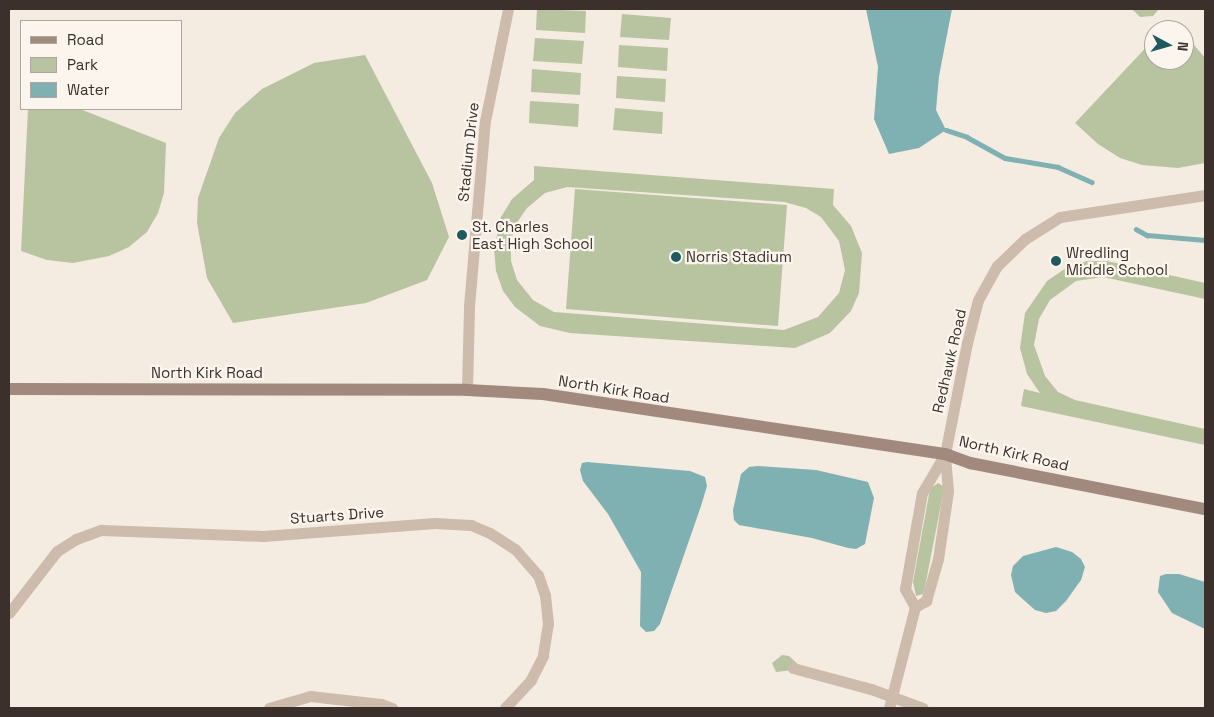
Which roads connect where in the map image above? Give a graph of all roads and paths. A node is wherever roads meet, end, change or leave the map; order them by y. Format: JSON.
{"nodes":[{"id":1,"x":508,"y":9,"type":"edge"},
{"id":2,"x":1205,"y":195,"type":"edge"},
{"id":3,"x":9,"y":389,"type":"edge"},
{"id":4,"x":467,"y":390,"type":"junction"},
{"id":5,"x":945,"y":454,"type":"junction"},
{"id":6,"x":1205,"y":509,"type":"edge"},
{"id":7,"x":915,"y":607,"type":"junction"},
{"id":8,"x":9,"y":613,"type":"edge"},
{"id":9,"x":793,"y":668,"type":"dead end"},
{"id":10,"x":891,"y":703,"type":"edge"},
{"id":11,"x":269,"y":708,"type":"edge"},
{"id":12,"x":392,"y":708,"type":"edge"},
{"id":13,"x":505,"y":708,"type":"edge"},
{"id":14,"x":923,"y":708,"type":"edge"}],
"edges":[{"from":1,"to":4,"type":"street","name":"Stadium Drive"},
{"from":2,"to":5,"type":"street","name":"Redhawk Road"},
{"from":3,"to":4,"type":"main road","name":"North Kirk Road"},
{"from":4,"to":5,"type":"main road","name":"North Kirk Road"},
{"from":5,"to":6,"type":"main road","name":"North Kirk Road"},
{"from":5,"to":7,"type":"street"},
{"from":5,"to":7,"type":"street"},
{"from":7,"to":10,"type":"street"},
{"from":8,"to":13,"type":"street","name":"Stuarts Drive"},
{"from":9,"to":10,"type":"street"},
{"from":10,"to":14,"type":"street"},
{"from":11,"to":12,"type":"street"}]}
